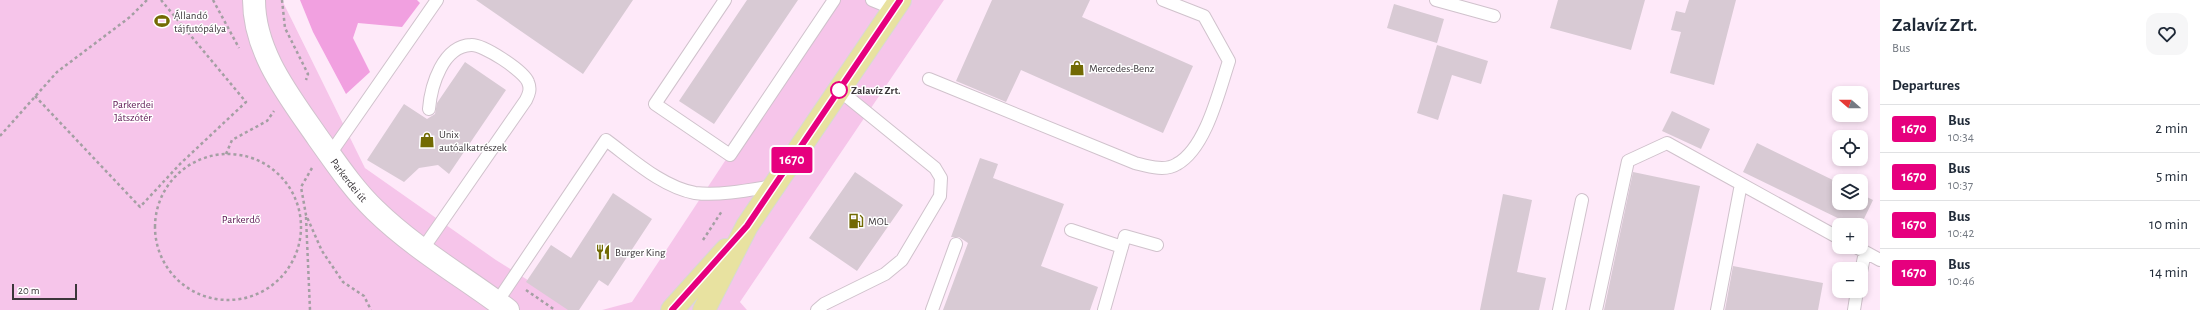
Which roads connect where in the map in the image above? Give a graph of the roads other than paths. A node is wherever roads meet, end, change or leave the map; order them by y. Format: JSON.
{"nodes":[{"id":1,"x":254,"y":0,"type":"edge"},
{"id":2,"x":437,"y":0,"type":"edge"},
{"id":3,"x":725,"y":0,"type":"edge"},
{"id":4,"x":834,"y":0,"type":"edge"},
{"id":5,"x":872,"y":0,"type":"edge"},
{"id":6,"x":1163,"y":0,"type":"edge"},
{"id":7,"x":1436,"y":0,"type":"edge"},
{"id":8,"x":897,"y":5,"type":"edge"},
{"id":9,"x":1494,"y":16,"type":"dead end"},
{"id":10,"x":929,"y":79,"type":"dead end"},
{"id":11,"x":839,"y":90,"type":"junction"},
{"id":12,"x":429,"y":108,"type":"dead end"},
{"id":13,"x":330,"y":154,"type":"junction"},
{"id":14,"x":1741,"y":184,"type":"junction"},
{"id":15,"x":774,"y":186,"type":"junction"},
{"id":16,"x":1582,"y":200,"type":"dead end"},
{"id":17,"x":747,"y":226,"type":"junction"},
{"id":18,"x":1071,"y":230,"type":"dead end"},
{"id":19,"x":1832,"y":234,"type":"edge"},
{"id":20,"x":956,"y":244,"type":"dead end"},
{"id":21,"x":1157,"y":245,"type":"dead end"},
{"id":22,"x":1122,"y":247,"type":"junction"},
{"id":23,"x":422,"y":250,"type":"junction"},
{"id":24,"x":1868,"y":254,"type":"edge"},
{"id":25,"x":1880,"y":260,"type":"edge"},
{"id":26,"x":1856,"y":298,"type":"edge"},
{"id":27,"x":501,"y":308,"type":"edge"},
{"id":28,"x":672,"y":310,"type":"edge"},
{"id":29,"x":704,"y":310,"type":"edge"},
{"id":30,"x":817,"y":310,"type":"edge"},
{"id":31,"x":932,"y":310,"type":"edge"},
{"id":32,"x":1104,"y":310,"type":"edge"},
{"id":33,"x":1559,"y":310,"type":"edge"},
{"id":34,"x":1596,"y":310,"type":"edge"},
{"id":35,"x":1717,"y":310,"type":"edge"},
{"id":36,"x":1854,"y":310,"type":"edge"}],
"edges":[{"from":1,"to":13,"type":"street","name":"Parkerdei út"},
{"from":2,"to":13,"type":"lane"},
{"from":3,"to":4,"type":"lane"},
{"from":5,"to":8,"type":"lane"},
{"from":6,"to":10,"type":"lane"},
{"from":7,"to":9,"type":"lane"},
{"from":8,"to":11,"type":"main road"},
{"from":11,"to":15,"type":"main road"},
{"from":11,"to":30,"type":"lane"},
{"from":12,"to":23,"type":"lane"},
{"from":13,"to":23,"type":"street","name":"Parkerdei út"},
{"from":14,"to":19,"type":"lane"},
{"from":14,"to":34,"type":"lane"},
{"from":14,"to":35,"type":"lane"},
{"from":15,"to":17,"type":"main road"},
{"from":15,"to":27,"type":"lane"},
{"from":16,"to":33,"type":"lane"},
{"from":17,"to":28,"type":"main road"},
{"from":17,"to":29,"type":"main road"},
{"from":18,"to":22,"type":"lane"},
{"from":20,"to":31,"type":"lane"},
{"from":21,"to":22,"type":"lane"},
{"from":22,"to":32,"type":"lane"},
{"from":23,"to":27,"type":"street","name":"Parkerdei út"},
{"from":24,"to":25,"type":"lane"},
{"from":26,"to":36,"type":"lane"}]}
